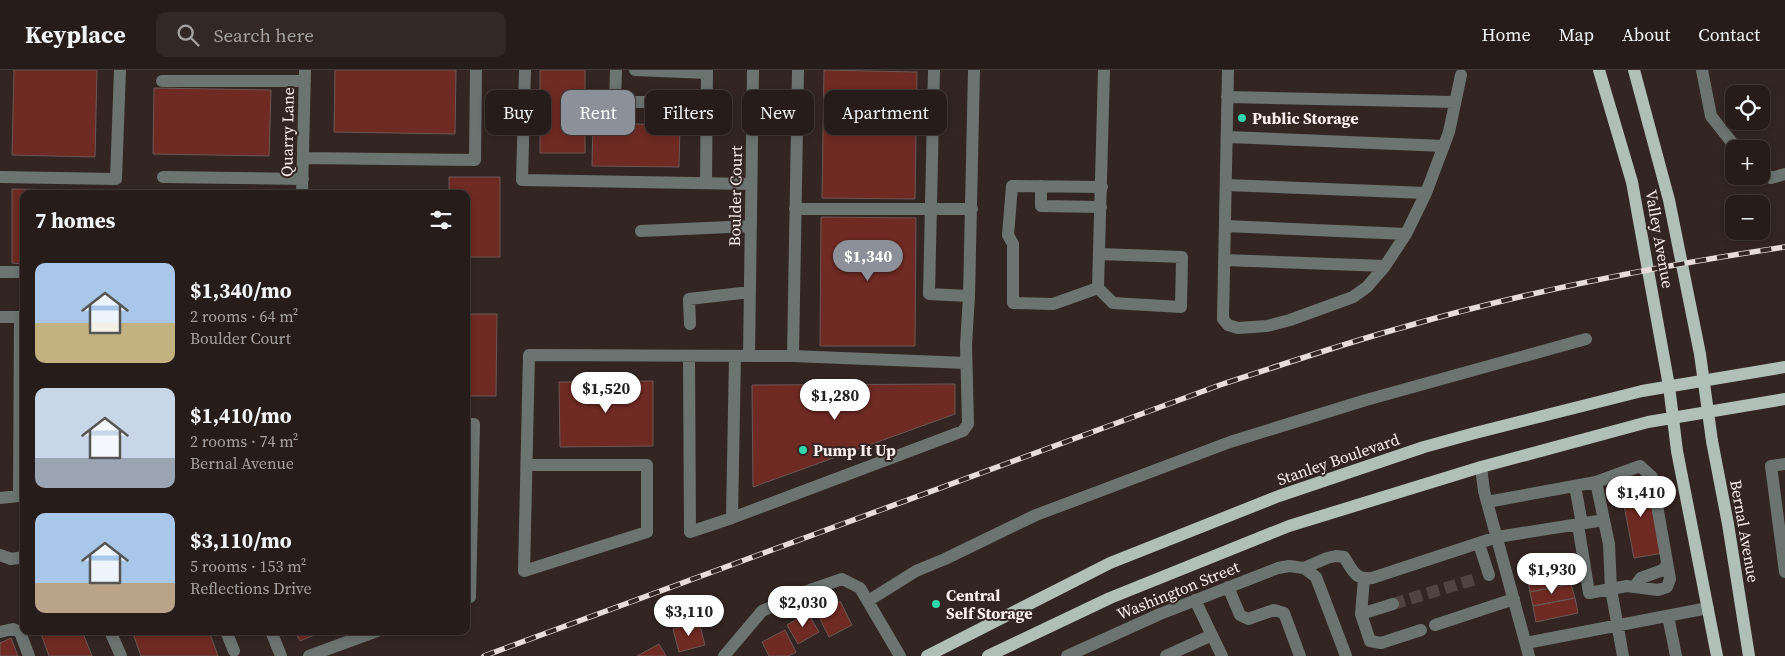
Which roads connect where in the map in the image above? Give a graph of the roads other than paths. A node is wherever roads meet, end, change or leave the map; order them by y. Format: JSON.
{"nodes":[{"id":1,"x":120,"y":70,"type":"edge"},
{"id":2,"x":476,"y":70,"type":"edge"},
{"id":3,"x":525,"y":70,"type":"edge"},
{"id":4,"x":616,"y":70,"type":"edge"},
{"id":5,"x":635,"y":70,"type":"edge"},
{"id":6,"x":753,"y":70,"type":"edge"},
{"id":7,"x":798,"y":70,"type":"edge"},
{"id":8,"x":934,"y":70,"type":"edge"},
{"id":9,"x":974,"y":70,"type":"edge"},
{"id":10,"x":1104,"y":70,"type":"edge"},
{"id":11,"x":1228,"y":70,"type":"edge"},
{"id":12,"x":1599,"y":70,"type":"edge"},
{"id":13,"x":1634,"y":70,"type":"edge"},
{"id":14,"x":1702,"y":70,"type":"edge"},
{"id":15,"x":707,"y":71,"type":"edge"},
{"id":16,"x":1461,"y":75,"type":"dead end"},
{"id":17,"x":305,"y":76,"type":"edge"},
{"id":18,"x":162,"y":81,"type":"dead end"},
{"id":19,"x":706,"y":90,"type":"edge"},
{"id":20,"x":1228,"y":97,"type":"junction"},
{"id":21,"x":645,"y":102,"type":"edge"},
{"id":22,"x":1456,"y":102,"type":"junction"},
{"id":23,"x":706,"y":135,"type":"edge"},
{"id":24,"x":1227,"y":137,"type":"junction"},
{"id":25,"x":1730,"y":140,"type":"edge"},
{"id":26,"x":1444,"y":146,"type":"junction"},
{"id":27,"x":303,"y":158,"type":"junction"},
{"id":28,"x":1785,"y":174,"type":"edge"},
{"id":29,"x":0,"y":177,"type":"edge"},
{"id":30,"x":1770,"y":177,"type":"edge"},
{"id":31,"x":163,"y":178,"type":"dead end"},
{"id":32,"x":303,"y":179,"type":"junction"},
{"id":33,"x":706,"y":183,"type":"junction"},
{"id":34,"x":751,"y":184,"type":"junction"},
{"id":35,"x":1226,"y":184,"type":"junction"},
{"id":36,"x":1041,"y":186,"type":"junction"},
{"id":37,"x":1102,"y":186,"type":"junction"},
{"id":38,"x":302,"y":190,"type":"edge"},
{"id":39,"x":1426,"y":193,"type":"junction"},
{"id":40,"x":1101,"y":207,"type":"junction"},
{"id":41,"x":931,"y":208,"type":"junction"},
{"id":42,"x":796,"y":209,"type":"junction"},
{"id":43,"x":972,"y":209,"type":"junction"},
{"id":44,"x":751,"y":226,"type":"junction"},
{"id":45,"x":1225,"y":226,"type":"junction"},
{"id":46,"x":641,"y":231,"type":"dead end"},
{"id":47,"x":1406,"y":234,"type":"junction"},
{"id":48,"x":1100,"y":254,"type":"junction"},
{"id":49,"x":1224,"y":260,"type":"junction"},
{"id":50,"x":1385,"y":266,"type":"junction"},
{"id":51,"x":0,"y":272,"type":"edge"},
{"id":52,"x":20,"y":272,"type":"edge"},
{"id":53,"x":1098,"y":288,"type":"junction"},
{"id":54,"x":750,"y":292,"type":"junction"},
{"id":55,"x":969,"y":296,"type":"junction"},
{"id":56,"x":0,"y":316,"type":"edge"},
{"id":57,"x":20,"y":317,"type":"edge"},
{"id":58,"x":690,"y":324,"type":"dead end"},
{"id":59,"x":1586,"y":340,"type":"dead end"},
{"id":60,"x":689,"y":356,"type":"junction"},
{"id":61,"x":735,"y":356,"type":"junction"},
{"id":62,"x":749,"y":356,"type":"junction"},
{"id":63,"x":793,"y":356,"type":"junction"},
{"id":64,"x":966,"y":363,"type":"junction"},
{"id":65,"x":1785,"y":366,"type":"edge"},
{"id":66,"x":1704,"y":380,"type":"junction"},
{"id":67,"x":1669,"y":386,"type":"junction"},
{"id":68,"x":1785,"y":399,"type":"edge"},
{"id":69,"x":1708,"y":412,"type":"junction"},
{"id":70,"x":1672,"y":418,"type":"junction"},
{"id":71,"x":470,"y":424,"type":"edge"},
{"id":72,"x":20,"y":436,"type":"edge"},
{"id":73,"x":1785,"y":464,"type":"edge"},
{"id":74,"x":527,"y":465,"type":"junction"},
{"id":75,"x":1481,"y":467,"type":"junction"},
{"id":76,"x":1596,"y":482,"type":"junction"},
{"id":77,"x":1574,"y":486,"type":"junction"},
{"id":78,"x":0,"y":498,"type":"edge"},
{"id":79,"x":1487,"y":502,"type":"junction"},
{"id":80,"x":732,"y":518,"type":"junction"},
{"id":81,"x":1604,"y":520,"type":"junction"},
{"id":82,"x":1580,"y":524,"type":"junction"},
{"id":83,"x":1497,"y":538,"type":"junction"},
{"id":84,"x":1479,"y":544,"type":"junction"},
{"id":85,"x":0,"y":555,"type":"edge"},
{"id":86,"x":20,"y":558,"type":"edge"},
{"id":87,"x":1667,"y":564,"type":"junction"},
{"id":88,"x":1304,"y":568,"type":"junction"},
{"id":89,"x":1506,"y":570,"type":"junction"},
{"id":90,"x":1785,"y":572,"type":"edge"},
{"id":91,"x":1364,"y":579,"type":"junction"},
{"id":92,"x":1634,"y":586,"type":"junction"},
{"id":93,"x":1228,"y":587,"type":"junction"},
{"id":94,"x":1611,"y":589,"type":"junction"},
{"id":95,"x":470,"y":597,"type":"edge"},
{"id":96,"x":1514,"y":599,"type":"junction"},
{"id":97,"x":1195,"y":600,"type":"junction"},
{"id":98,"x":868,"y":601,"type":"junction"},
{"id":99,"x":1393,"y":604,"type":"tunnel mouth"},
{"id":100,"x":1708,"y":608,"type":"junction"},
{"id":101,"x":1361,"y":614,"type":"junction"},
{"id":102,"x":1668,"y":616,"type":"junction"},
{"id":103,"x":1435,"y":625,"type":"dead end"},
{"id":104,"x":1617,"y":625,"type":"junction"},
{"id":105,"x":1421,"y":630,"type":"dead end"},
{"id":106,"x":0,"y":632,"type":"edge"},
{"id":107,"x":20,"y":632,"type":"edge"},
{"id":108,"x":21,"y":635,"type":"edge"},
{"id":109,"x":112,"y":635,"type":"edge"},
{"id":110,"x":228,"y":635,"type":"edge"},
{"id":111,"x":273,"y":635,"type":"edge"},
{"id":112,"x":366,"y":635,"type":"edge"},
{"id":113,"x":1212,"y":635,"type":"junction"},
{"id":114,"x":1526,"y":643,"type":"junction"},
{"id":115,"x":234,"y":651,"type":"dead end"},
{"id":116,"x":29,"y":656,"type":"edge"},
{"id":117,"x":121,"y":656,"type":"edge"},
{"id":118,"x":281,"y":656,"type":"edge"},
{"id":119,"x":309,"y":656,"type":"edge"},
{"id":120,"x":724,"y":656,"type":"edge"},
{"id":121,"x":900,"y":656,"type":"edge"},
{"id":122,"x":927,"y":656,"type":"edge"},
{"id":123,"x":988,"y":656,"type":"edge"},
{"id":124,"x":1067,"y":656,"type":"edge"},
{"id":125,"x":1166,"y":656,"type":"edge"},
{"id":126,"x":1222,"y":656,"type":"edge"},
{"id":127,"x":1300,"y":656,"type":"edge"},
{"id":128,"x":1346,"y":656,"type":"edge"},
{"id":129,"x":1529,"y":656,"type":"edge"},
{"id":130,"x":1623,"y":656,"type":"edge"},
{"id":131,"x":1676,"y":656,"type":"edge"},
{"id":132,"x":1717,"y":656,"type":"edge"},
{"id":133,"x":1749,"y":656,"type":"edge"}],
"edges":[{"from":1,"to":29,"type":"street"},
{"from":2,"to":27,"type":"street"},
{"from":3,"to":33,"type":"street"},
{"from":4,"to":21,"type":"street"},
{"from":5,"to":15,"type":"street"},
{"from":6,"to":34,"type":"street","name":"Boulder Court"},
{"from":7,"to":42,"type":"street"},
{"from":8,"to":41,"type":"street"},
{"from":9,"to":43,"type":"street"},
{"from":10,"to":37,"type":"street"},
{"from":11,"to":20,"type":"street"},
{"from":12,"to":67,"type":"main road","name":"Valley Avenue"},
{"from":13,"to":66,"type":"main road","name":"Valley Avenue"},
{"from":14,"to":25,"type":"street"},
{"from":15,"to":19,"type":"street"},
{"from":16,"to":22,"type":"street"},
{"from":17,"to":18,"type":"street"},
{"from":17,"to":27,"type":"street","name":"Quarry Lane"},
{"from":20,"to":22,"type":"street"},
{"from":20,"to":24,"type":"street"},
{"from":22,"to":26,"type":"street"},
{"from":23,"to":33,"type":"street"},
{"from":24,"to":26,"type":"street"},
{"from":24,"to":35,"type":"street"},
{"from":26,"to":39,"type":"street"},
{"from":27,"to":32,"type":"street","name":"Quarry Lane"},
{"from":28,"to":30,"type":"street"},
{"from":31,"to":32,"type":"street"},
{"from":32,"to":38,"type":"street","name":"Quarry Lane"},
{"from":33,"to":34,"type":"street"},
{"from":34,"to":44,"type":"street","name":"Boulder Court"},
{"from":35,"to":39,"type":"street"},
{"from":35,"to":45,"type":"street"},
{"from":36,"to":37,"type":"street"},
{"from":36,"to":40,"type":"street"},
{"from":36,"to":53,"type":"street"},
{"from":37,"to":40,"type":"street"},
{"from":39,"to":47,"type":"street"},
{"from":40,"to":48,"type":"street"},
{"from":41,"to":42,"type":"street"},
{"from":41,"to":43,"type":"street"},
{"from":41,"to":55,"type":"street"},
{"from":42,"to":63,"type":"street"},
{"from":43,"to":55,"type":"street"},
{"from":44,"to":46,"type":"street"},
{"from":44,"to":54,"type":"street","name":"Boulder Court"},
{"from":45,"to":47,"type":"street"},
{"from":45,"to":49,"type":"street"},
{"from":47,"to":50,"type":"street"},
{"from":48,"to":53,"type":"street"},
{"from":48,"to":53,"type":"street"},
{"from":49,"to":50,"type":"street"},
{"from":49,"to":50,"type":"street"},
{"from":51,"to":52,"type":"street"},
{"from":54,"to":58,"type":"street"},
{"from":54,"to":62,"type":"street","name":"Boulder Court"},
{"from":55,"to":64,"type":"street"},
{"from":56,"to":57,"type":"street"},
{"from":59,"to":98,"type":"street"},
{"from":60,"to":61,"type":"street"},
{"from":60,"to":74,"type":"street"},
{"from":60,"to":80,"type":"street"},
{"from":61,"to":62,"type":"street"},
{"from":61,"to":80,"type":"street"},
{"from":62,"to":63,"type":"street"},
{"from":63,"to":64,"type":"street"},
{"from":64,"to":80,"type":"street"},
{"from":65,"to":66,"type":"main road","name":"Stanley Boulevard"},
{"from":66,"to":67,"type":"main road","name":"Stanley Boulevard"},
{"from":66,"to":69,"type":"main road","name":"Valley Avenue"},
{"from":67,"to":70,"type":"main road","name":"Valley Avenue"},
{"from":67,"to":122,"type":"main road","name":"Stanley Boulevard"},
{"from":68,"to":69,"type":"main road"},
{"from":69,"to":70,"type":"main road"},
{"from":69,"to":133,"type":"main road","name":"Bernal Avenue"},
{"from":70,"to":75,"type":"main road"},
{"from":70,"to":100,"type":"main road"},
{"from":71,"to":95,"type":"street"},
{"from":72,"to":78,"type":"street"},
{"from":73,"to":90,"type":"street"},
{"from":74,"to":74,"type":"street"},
{"from":75,"to":79,"type":"street"},
{"from":75,"to":123,"type":"main road"},
{"from":76,"to":77,"type":"street"},
{"from":76,"to":81,"type":"street"},
{"from":76,"to":87,"type":"street"},
{"from":77,"to":79,"type":"street"},
{"from":77,"to":82,"type":"street"},
{"from":79,"to":83,"type":"street"},
{"from":81,"to":82,"type":"street"},
{"from":81,"to":94,"type":"street"},
{"from":82,"to":83,"type":"street"},
{"from":82,"to":94,"type":"street"},
{"from":83,"to":84,"type":"street"},
{"from":83,"to":89,"type":"street"},
{"from":84,"to":89,"type":"street"},
{"from":84,"to":91,"type":"street"},
{"from":85,"to":86,"type":"street"},
{"from":87,"to":92,"type":"street"},
{"from":87,"to":92,"type":"street"},
{"from":88,"to":91,"type":"street"},
{"from":88,"to":93,"type":"street","name":"Washington Street"},
{"from":88,"to":128,"type":"street"},
{"from":89,"to":96,"type":"street"},
{"from":91,"to":101,"type":"street"},
{"from":92,"to":94,"type":"street"},
{"from":93,"to":97,"type":"street","name":"Washington Street"},
{"from":93,"to":127,"type":"street"},
{"from":94,"to":104,"type":"street"},
{"from":96,"to":103,"type":"street"},
{"from":96,"to":114,"type":"street"},
{"from":97,"to":113,"type":"street"},
{"from":97,"to":124,"type":"street","name":"Washington Street"},
{"from":98,"to":120,"type":"street"},
{"from":98,"to":121,"type":"street"},
{"from":99,"to":101,"type":"street"},
{"from":100,"to":102,"type":"street"},
{"from":100,"to":132,"type":"main road"},
{"from":101,"to":105,"type":"street"},
{"from":102,"to":104,"type":"street"},
{"from":102,"to":131,"type":"street"},
{"from":104,"to":114,"type":"street"},
{"from":104,"to":130,"type":"street"},
{"from":106,"to":107,"type":"street"},
{"from":108,"to":116,"type":"street"},
{"from":109,"to":117,"type":"street"},
{"from":110,"to":115,"type":"street"},
{"from":111,"to":118,"type":"street"},
{"from":112,"to":119,"type":"street"},
{"from":113,"to":125,"type":"street"},
{"from":113,"to":126,"type":"street"},
{"from":114,"to":129,"type":"street"}]}
